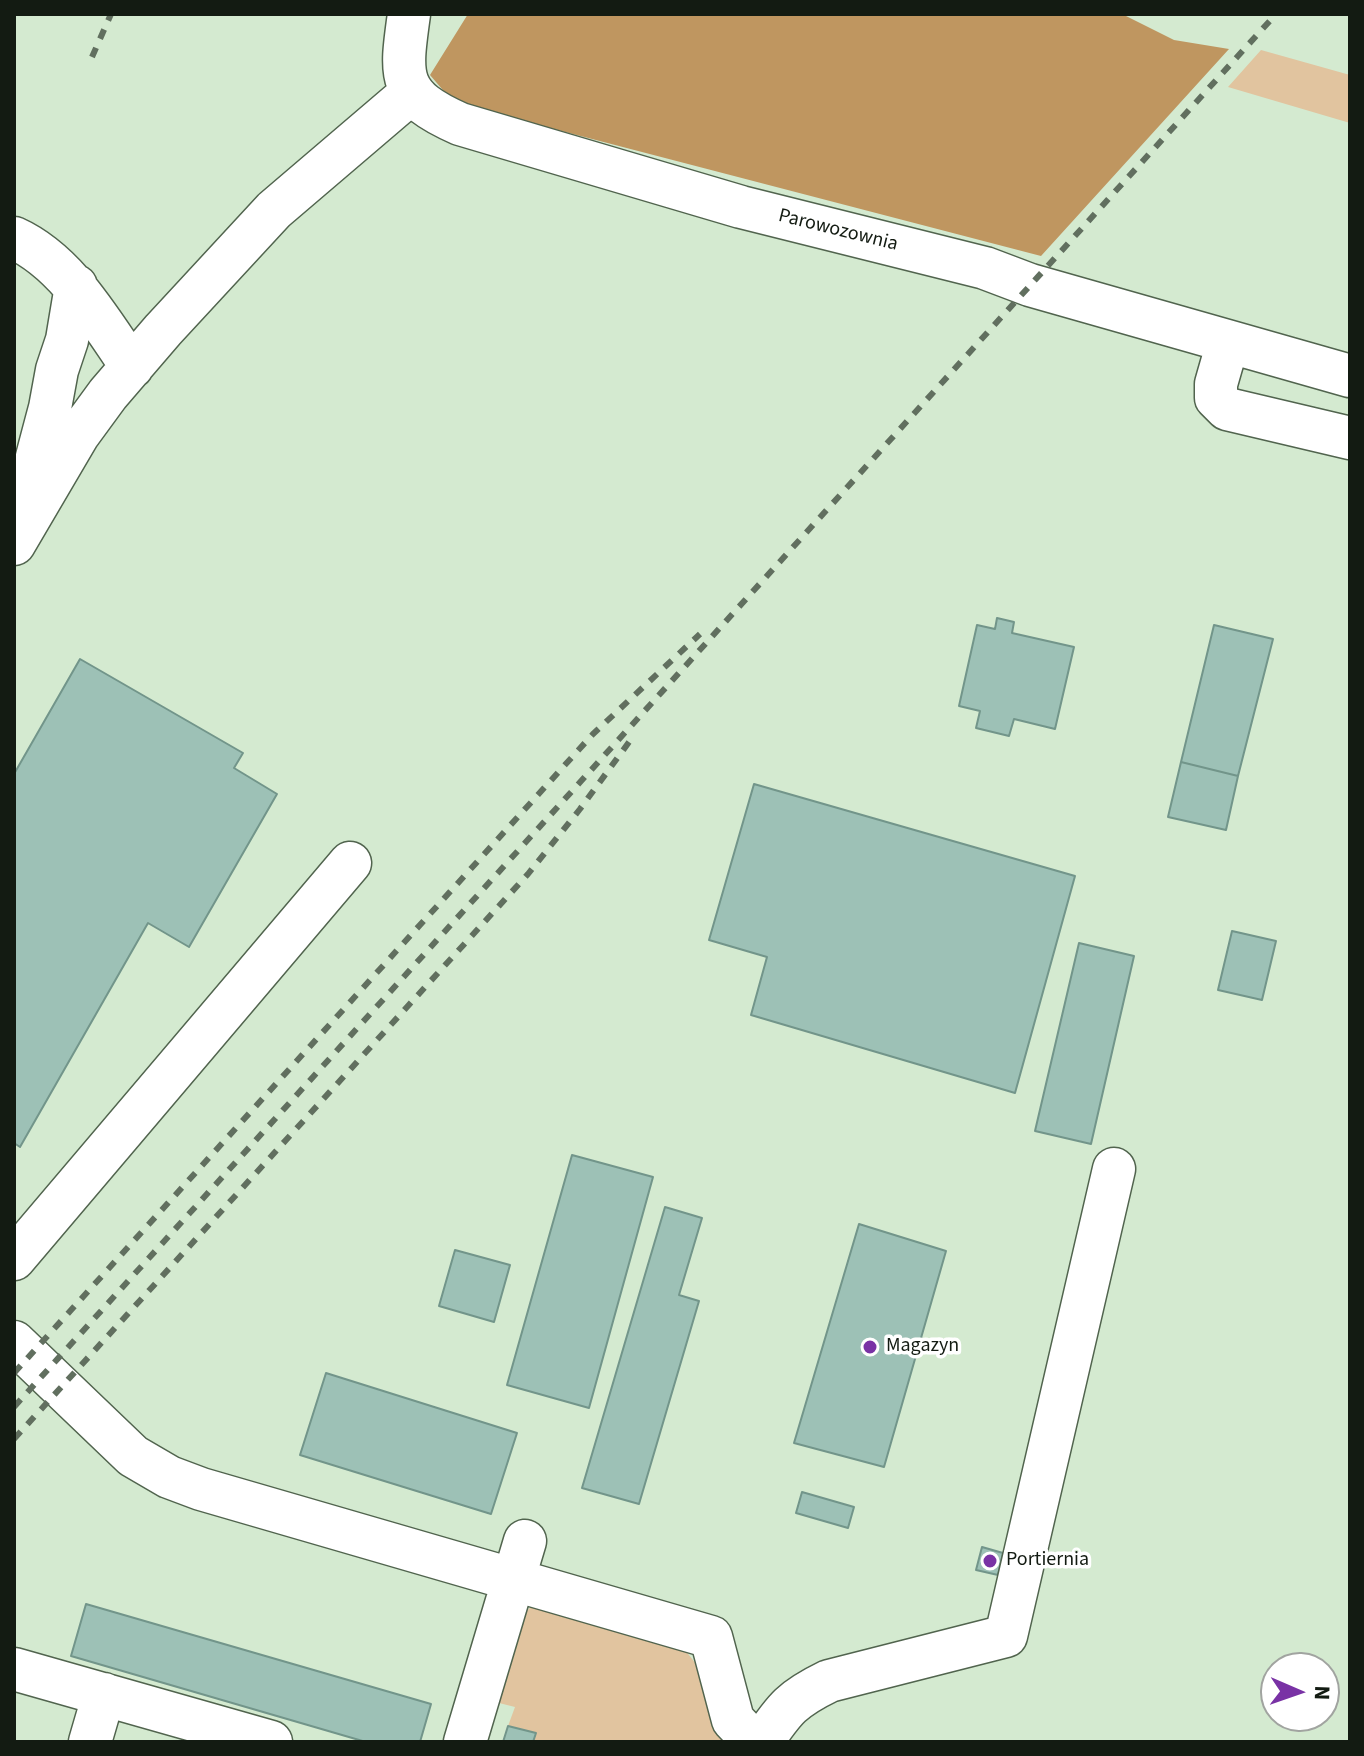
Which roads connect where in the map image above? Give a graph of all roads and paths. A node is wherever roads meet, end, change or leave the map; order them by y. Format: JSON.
{"nodes":[{"id":1,"x":409,"y":14,"type":"edge"},
{"id":2,"x":411,"y":93,"type":"junction"},
{"id":3,"x":14,"y":238,"type":"edge"},
{"id":4,"x":76,"y":286,"type":"junction"},
{"id":5,"x":1228,"y":342,"type":"junction"},
{"id":6,"x":132,"y":367,"type":"junction"},
{"id":7,"x":1350,"y":376,"type":"edge"},
{"id":8,"x":1350,"y":438,"type":"edge"},
{"id":9,"x":18,"y":537,"type":"edge"},
{"id":10,"x":350,"y":863,"type":"dead end"},
{"id":11,"x":1114,"y":1169,"type":"dead end"},
{"id":12,"x":14,"y":1259,"type":"edge"},
{"id":13,"x":14,"y":1342,"type":"edge"},
{"id":14,"x":520,"y":1561,"type":"junction"},
{"id":15,"x":14,"y":1669,"type":"edge"},
{"id":16,"x":104,"y":1694,"type":"junction"},
{"id":17,"x":248,"y":1739,"type":"edge"},
{"id":18,"x":90,"y":1742,"type":"edge"},
{"id":19,"x":465,"y":1742,"type":"edge"},
{"id":20,"x":754,"y":1742,"type":"edge"},
{"id":21,"x":762,"y":1742,"type":"edge"}],
"edges":[{"from":1,"to":2,"type":"street"},
{"from":2,"to":5,"type":"street","name":"Parowozownia"},
{"from":2,"to":6,"type":"street"},
{"from":3,"to":4,"type":"street"},
{"from":4,"to":6,"type":"street"},
{"from":4,"to":9,"type":"street"},
{"from":5,"to":7,"type":"street","name":"Parowozownia"},
{"from":5,"to":8,"type":"street"},
{"from":6,"to":9,"type":"street"},
{"from":10,"to":12,"type":"street"},
{"from":11,"to":21,"type":"street"},
{"from":13,"to":14,"type":"street"},
{"from":14,"to":19,"type":"street"},
{"from":14,"to":20,"type":"street"},
{"from":15,"to":16,"type":"street"},
{"from":16,"to":17,"type":"street"},
{"from":16,"to":18,"type":"street"}]}
